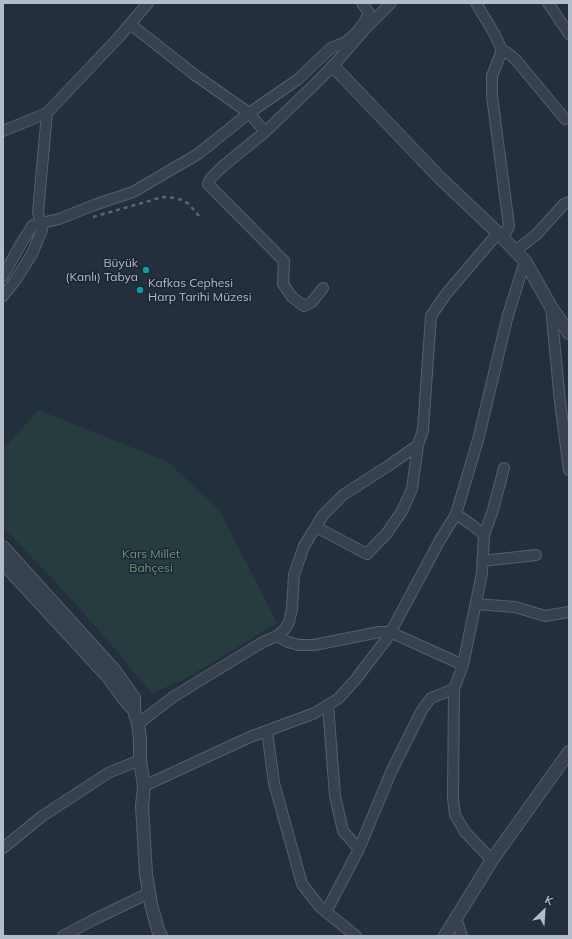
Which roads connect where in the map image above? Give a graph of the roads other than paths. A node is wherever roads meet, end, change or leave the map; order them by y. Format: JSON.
{"nodes":[{"id":1,"x":148,"y":3,"type":"edge"},
{"id":2,"x":362,"y":3,"type":"edge"},
{"id":3,"x":391,"y":3,"type":"edge"},
{"id":4,"x":476,"y":3,"type":"edge"},
{"id":5,"x":548,"y":3,"type":"edge"},
{"id":6,"x":130,"y":24,"type":"junction"},
{"id":7,"x":569,"y":34,"type":"edge"},
{"id":8,"x":502,"y":50,"type":"junction"},
{"id":9,"x":333,"y":66,"type":"junction"},
{"id":10,"x":47,"y":113,"type":"junction"},
{"id":11,"x":249,"y":113,"type":"junction"},
{"id":12,"x":565,"y":119,"type":"dead end"},
{"id":13,"x":3,"y":131,"type":"edge"},
{"id":14,"x":265,"y":132,"type":"junction"},
{"id":15,"x":569,"y":196,"type":"edge"},
{"id":16,"x":569,"y":203,"type":"edge"},
{"id":17,"x":41,"y":223,"type":"junction"},
{"id":18,"x":501,"y":235,"type":"junction"},
{"id":19,"x":515,"y":251,"type":"junction"},
{"id":20,"x":525,"y":261,"type":"junction"},
{"id":21,"x":4,"y":274,"type":"edge"},
{"id":22,"x":14,"y":281,"type":"junction"},
{"id":23,"x":323,"y":288,"type":"dead end"},
{"id":24,"x":3,"y":296,"type":"edge"},
{"id":25,"x":551,"y":307,"type":"junction"},
{"id":26,"x":569,"y":333,"type":"edge"},
{"id":27,"x":565,"y":401,"type":"edge"},
{"id":28,"x":418,"y":445,"type":"junction"},
{"id":29,"x":504,"y":468,"type":"dead end"},
{"id":30,"x":569,"y":470,"type":"edge"},
{"id":31,"x":456,"y":514,"type":"junction"},
{"id":32,"x":316,"y":527,"type":"junction"},
{"id":33,"x":484,"y":535,"type":"junction"},
{"id":34,"x":3,"y":547,"type":"edge"},
{"id":35,"x":536,"y":556,"type":"dead end"},
{"id":36,"x":482,"y":561,"type":"junction"},
{"id":37,"x":3,"y":563,"type":"edge"},
{"id":38,"x":476,"y":604,"type":"junction"},
{"id":39,"x":569,"y":612,"type":"edge"},
{"id":40,"x":390,"y":632,"type":"junction"},
{"id":41,"x":277,"y":636,"type":"junction"},
{"id":42,"x":463,"y":665,"type":"junction"},
{"id":43,"x":454,"y":689,"type":"junction"},
{"id":44,"x":328,"y":705,"type":"junction"},
{"id":45,"x":134,"y":710,"type":"junction"},
{"id":46,"x":138,"y":724,"type":"junction"},
{"id":47,"x":267,"y":731,"type":"junction"},
{"id":48,"x":569,"y":752,"type":"edge"},
{"id":49,"x":140,"y":760,"type":"junction"},
{"id":50,"x":144,"y":786,"type":"junction"},
{"id":51,"x":3,"y":848,"type":"edge"},
{"id":52,"x":359,"y":849,"type":"junction"},
{"id":53,"x":492,"y":860,"type":"junction"},
{"id":54,"x":149,"y":893,"type":"junction"},
{"id":55,"x":326,"y":912,"type":"junction"},
{"id":56,"x":456,"y":918,"type":"junction"},
{"id":57,"x":63,"y":936,"type":"edge"},
{"id":58,"x":161,"y":936,"type":"edge"},
{"id":59,"x":356,"y":936,"type":"edge"},
{"id":60,"x":445,"y":936,"type":"edge"},
{"id":61,"x":462,"y":936,"type":"edge"}],
"edges":[{"from":1,"to":6,"type":"street"},
{"from":2,"to":11,"type":"street"},
{"from":3,"to":9,"type":"street"},
{"from":4,"to":8,"type":"street"},
{"from":5,"to":7,"type":"street"},
{"from":6,"to":10,"type":"street"},
{"from":6,"to":11,"type":"street"},
{"from":8,"to":12,"type":"street"},
{"from":8,"to":18,"type":"street"},
{"from":9,"to":14,"type":"street"},
{"from":9,"to":18,"type":"street"},
{"from":10,"to":13,"type":"street"},
{"from":10,"to":17,"type":"street"},
{"from":11,"to":14,"type":"street"},
{"from":11,"to":17,"type":"street"},
{"from":14,"to":23,"type":"street"},
{"from":15,"to":16,"type":"street"},
{"from":16,"to":19,"type":"street"},
{"from":17,"to":21,"type":"street"},
{"from":17,"to":22,"type":"street"},
{"from":18,"to":19,"type":"street"},
{"from":18,"to":28,"type":"street"},
{"from":19,"to":20,"type":"street"},
{"from":20,"to":25,"type":"street"},
{"from":20,"to":31,"type":"street"},
{"from":21,"to":22,"type":"street"},
{"from":22,"to":24,"type":"street"},
{"from":25,"to":26,"type":"street"},
{"from":25,"to":27,"type":"street"},
{"from":27,"to":30,"type":"street"},
{"from":28,"to":32,"type":"street"},
{"from":28,"to":32,"type":"street"},
{"from":29,"to":33,"type":"street"},
{"from":31,"to":33,"type":"street"},
{"from":31,"to":40,"type":"street"},
{"from":32,"to":41,"type":"street"},
{"from":33,"to":36,"type":"street"},
{"from":34,"to":45,"type":"street"},
{"from":35,"to":36,"type":"street"},
{"from":36,"to":38,"type":"street"},
{"from":37,"to":45,"type":"street"},
{"from":38,"to":39,"type":"street"},
{"from":38,"to":42,"type":"street"},
{"from":40,"to":41,"type":"street"},
{"from":40,"to":42,"type":"street"},
{"from":40,"to":44,"type":"street"},
{"from":41,"to":46,"type":"street"},
{"from":42,"to":43,"type":"street"},
{"from":43,"to":52,"type":"street"},
{"from":43,"to":53,"type":"street"},
{"from":44,"to":47,"type":"street"},
{"from":44,"to":52,"type":"street"},
{"from":45,"to":46,"type":"street"},
{"from":46,"to":49,"type":"street"},
{"from":47,"to":50,"type":"street"},
{"from":47,"to":55,"type":"street"},
{"from":48,"to":53,"type":"street"},
{"from":49,"to":50,"type":"street"},
{"from":49,"to":51,"type":"street"},
{"from":50,"to":54,"type":"street"},
{"from":52,"to":55,"type":"street"},
{"from":53,"to":56,"type":"street"},
{"from":54,"to":57,"type":"street"},
{"from":54,"to":58,"type":"street"},
{"from":55,"to":59,"type":"street"},
{"from":56,"to":60,"type":"street"},
{"from":56,"to":61,"type":"street"}]}
